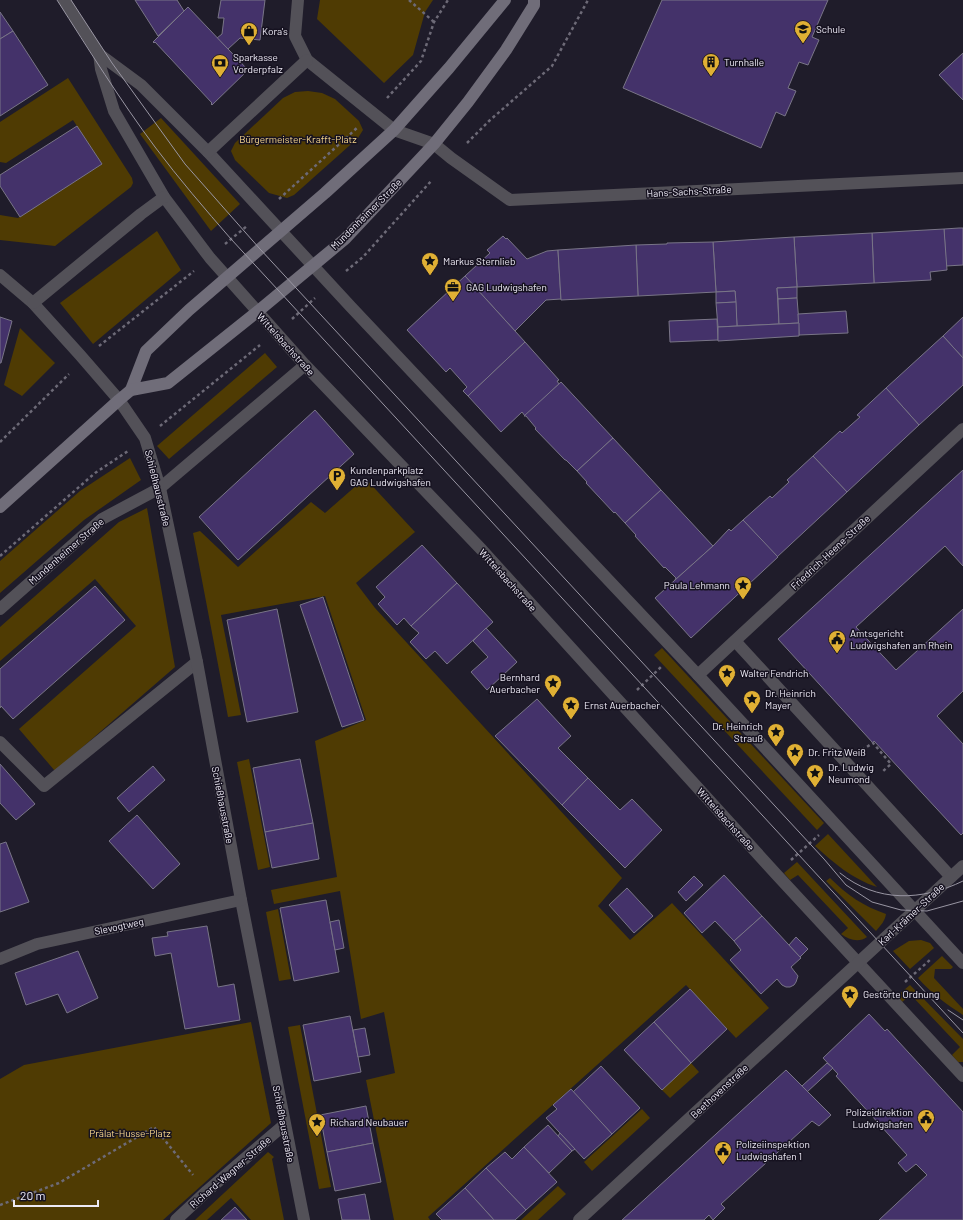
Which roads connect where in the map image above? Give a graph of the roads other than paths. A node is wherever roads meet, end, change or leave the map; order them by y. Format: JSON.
{"nodes":[{"id":1,"x":64,"y":0,"type":"edge"},
{"id":2,"x":298,"y":0,"type":"edge"},
{"id":3,"x":505,"y":0,"type":"edge"},
{"id":4,"x":534,"y":0,"type":"edge"},
{"id":5,"x":99,"y":54,"type":"junction"},
{"id":6,"x":306,"y":60,"type":"junction"},
{"id":7,"x":394,"y":130,"type":"junction"},
{"id":8,"x":434,"y":144,"type":"junction"},
{"id":9,"x":208,"y":152,"type":"junction"},
{"id":10,"x":963,"y":178,"type":"edge"},
{"id":11,"x":164,"y":197,"type":"junction"},
{"id":12,"x":281,"y":230,"type":"junction"},
{"id":13,"x":313,"y":265,"type":"junction"},
{"id":14,"x":0,"y":275,"type":"edge"},
{"id":15,"x":227,"y":277,"type":"junction"},
{"id":16,"x":33,"y":303,"type":"junction"},
{"id":17,"x":257,"y":312,"type":"junction"},
{"id":18,"x":305,"y":365,"type":"junction"},
{"id":19,"x":131,"y":390,"type":"junction"},
{"id":20,"x":119,"y":400,"type":"junction"},
{"id":21,"x":963,"y":429,"type":"edge"},
{"id":22,"x":160,"y":488,"type":"junction"},
{"id":23,"x":0,"y":507,"type":"edge"},
{"id":24,"x":0,"y":608,"type":"edge"},
{"id":25,"x":735,"y":641,"type":"junction"},
{"id":26,"x":197,"y":662,"type":"junction"},
{"id":27,"x":698,"y":675,"type":"junction"},
{"id":28,"x":0,"y":742,"type":"edge"},
{"id":29,"x":963,"y":866,"type":"edge"},
{"id":30,"x":951,"y":878,"type":"junction"},
{"id":31,"x":241,"y":900,"type":"junction"},
{"id":32,"x":915,"y":911,"type":"junction"},
{"id":33,"x":0,"y":959,"type":"edge"},
{"id":34,"x":858,"y":962,"type":"junction"},
{"id":35,"x":963,"y":963,"type":"edge"},
{"id":36,"x":963,"y":1076,"type":"edge"},
{"id":37,"x":284,"y":1125,"type":"junction"},
{"id":38,"x":176,"y":1220,"type":"edge"},
{"id":39,"x":304,"y":1220,"type":"edge"},
{"id":40,"x":579,"y":1220,"type":"edge"}],
"edges":[{"from":1,"to":5,"type":"street","name":"Wittelsbachstraße"},
{"from":2,"to":6,"type":"street"},
{"from":3,"to":7,"type":"street","name":"Mundenheimer Straße"},
{"from":4,"to":8,"type":"street","name":"Mundenheimer Straße"},
{"from":5,"to":9,"type":"street","name":"Wittelsbachstraße"},
{"from":5,"to":11,"type":"street","name":"Wittelsbachstraße"},
{"from":6,"to":7,"type":"street"},
{"from":6,"to":9,"type":"street"},
{"from":7,"to":8,"type":"street"},
{"from":7,"to":12,"type":"street","name":"Mundenheimer Straße"},
{"from":8,"to":10,"type":"street","name":"Hans-Sachs-Straße"},
{"from":8,"to":13,"type":"street","name":"Mundenheimer Straße"},
{"from":9,"to":12,"type":"street","name":"Wittelsbachstraße"},
{"from":11,"to":15,"type":"street","name":"Wittelsbachstraße"},
{"from":11,"to":16,"type":"street"},
{"from":12,"to":13,"type":"street","name":"Wittelsbachstraße"},
{"from":12,"to":15,"type":"street","name":"Mundenheimer Straße"},
{"from":13,"to":17,"type":"street","name":"Mundenheimer Straße"},
{"from":13,"to":27,"type":"street","name":"Wittelsbachstraße"},
{"from":14,"to":16,"type":"street"},
{"from":15,"to":17,"type":"street","name":"Wittelsbachstraße"},
{"from":15,"to":19,"type":"street","name":"Mundenheimer Straße"},
{"from":16,"to":20,"type":"street"},
{"from":17,"to":18,"type":"street","name":"Wittelsbachstraße"},
{"from":17,"to":19,"type":"street","name":"Mundenheimer Straße"},
{"from":18,"to":22,"type":"street","name":"Mundenheimer Straße"},
{"from":18,"to":34,"type":"street","name":"Wittelsbachstraße"},
{"from":19,"to":20,"type":"street","name":"Mundenheimer Straße"},
{"from":20,"to":22,"type":"street","name":"Schießhausstraße"},
{"from":20,"to":23,"type":"street","name":"Mundenheimer Straße"},
{"from":21,"to":25,"type":"street","name":"Friedrich-Heene-Straße"},
{"from":22,"to":24,"type":"street","name":"Mundenheimer Straße"},
{"from":22,"to":26,"type":"street","name":"Schießhausstraße"},
{"from":25,"to":27,"type":"street","name":"Friedrich-Heene-Straße"},
{"from":25,"to":30,"type":"street"},
{"from":26,"to":28,"type":"street"},
{"from":26,"to":31,"type":"street","name":"Schießhausstraße"},
{"from":27,"to":32,"type":"street","name":"Wittelsbachstraße"},
{"from":29,"to":30,"type":"street","name":"Karl-Krämer-Straße"},
{"from":30,"to":32,"type":"street","name":"Karl-Krämer-Straße"},
{"from":31,"to":33,"type":"street","name":"Slevogtweg"},
{"from":31,"to":37,"type":"street","name":"Schießhausstraße"},
{"from":32,"to":34,"type":"street","name":"Karl-Krämer-Straße"},
{"from":32,"to":35,"type":"street","name":"Wittelsbachstraße"},
{"from":34,"to":36,"type":"street","name":"Wittelsbachstraße"},
{"from":34,"to":40,"type":"street","name":"Beethovenstraße"},
{"from":37,"to":38,"type":"street","name":"Richard-Wagner-Straße"},
{"from":37,"to":39,"type":"street","name":"Schießhausstraße"}]}
